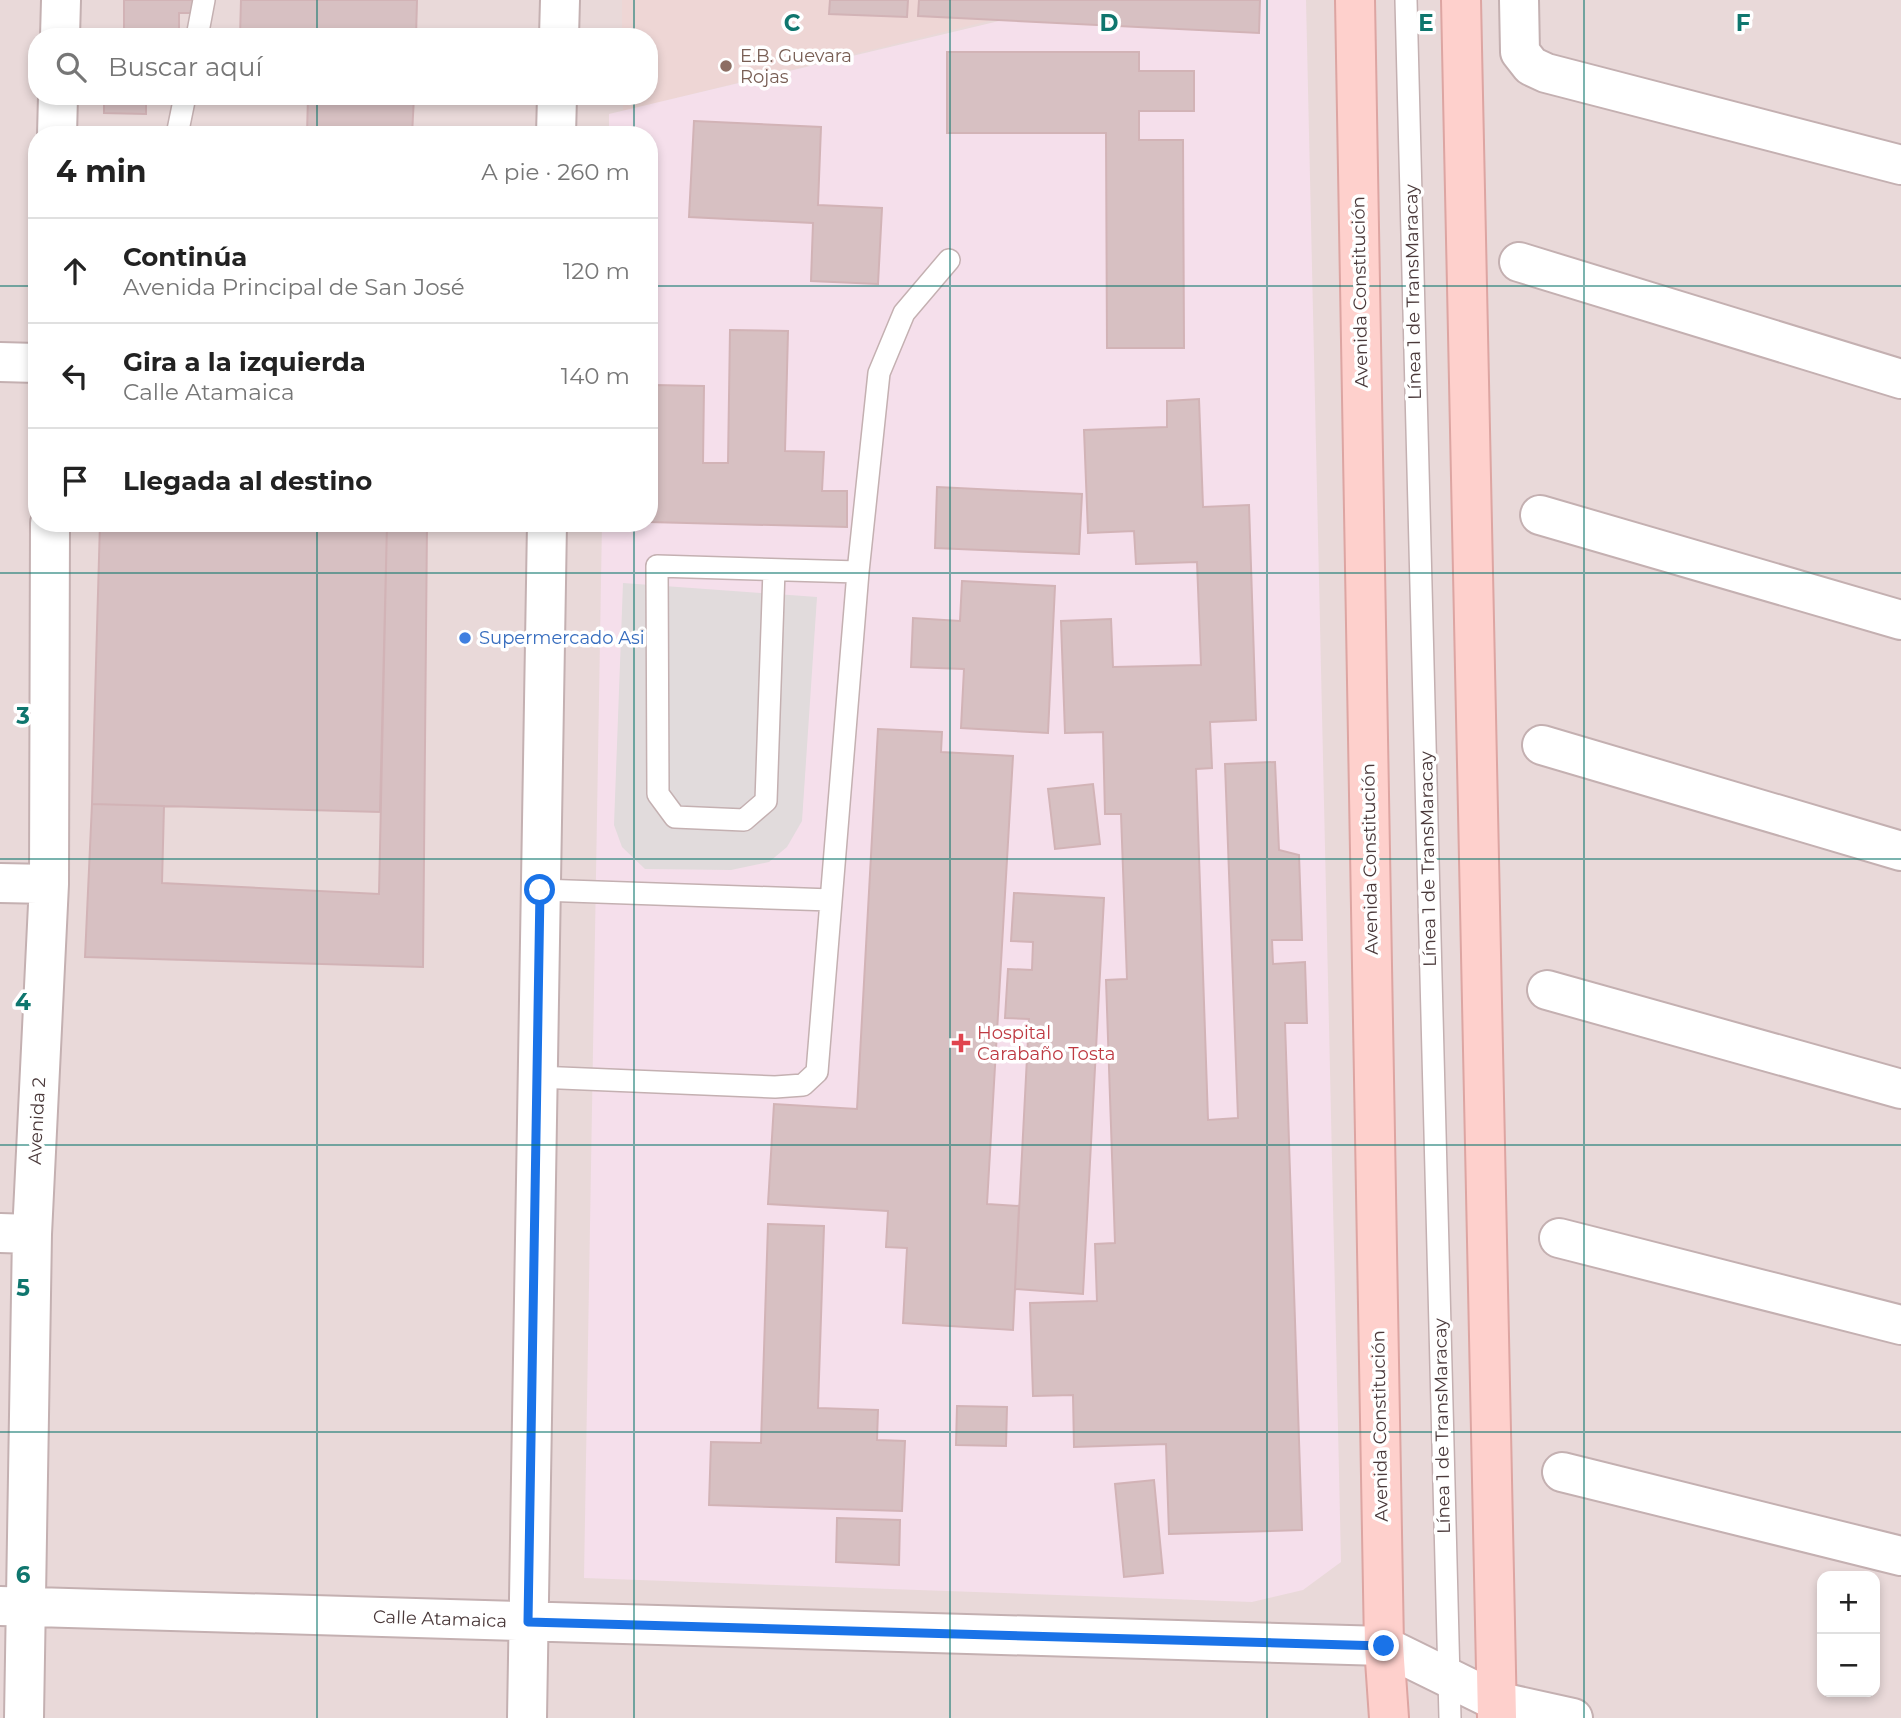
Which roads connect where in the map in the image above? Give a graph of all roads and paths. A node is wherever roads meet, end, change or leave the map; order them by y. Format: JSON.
{"nodes":[{"id":1,"x":61,"y":0,"type":"edge"},
{"id":2,"x":204,"y":0,"type":"edge"},
{"id":3,"x":560,"y":0,"type":"edge"},
{"id":4,"x":1355,"y":0,"type":"edge"},
{"id":5,"x":1406,"y":0,"type":"edge"},
{"id":6,"x":1461,"y":0,"type":"edge"},
{"id":7,"x":1519,"y":0,"type":"edge"},
{"id":8,"x":60,"y":28,"type":"edge"},
{"id":9,"x":199,"y":28,"type":"edge"},
{"id":10,"x":559,"y":28,"type":"edge"},
{"id":11,"x":58,"y":105,"type":"edge"},
{"id":12,"x":183,"y":105,"type":"edge"},
{"id":13,"x":557,"y":105,"type":"edge"},
{"id":14,"x":57,"y":126,"type":"edge"},
{"id":15,"x":179,"y":126,"type":"edge"},
{"id":16,"x":556,"y":126,"type":"edge"},
{"id":17,"x":1901,"y":165,"type":"edge"},
{"id":18,"x":949,"y":260,"type":"dead end"},
{"id":19,"x":1519,"y":262,"type":"dead end"},
{"id":20,"x":0,"y":362,"type":"edge"},
{"id":21,"x":28,"y":363,"type":"edge"},
{"id":22,"x":1901,"y":379,"type":"edge"},
{"id":23,"x":1540,"y":516,"type":"dead end"},
{"id":24,"x":50,"y":532,"type":"edge"},
{"id":25,"x":547,"y":532,"type":"edge"},
{"id":26,"x":774,"y":570,"type":"junction"},
{"id":27,"x":858,"y":572,"type":"junction"},
{"id":28,"x":1901,"y":621,"type":"edge"},
{"id":29,"x":1542,"y":745,"type":"dead end"},
{"id":30,"x":1901,"y":851,"type":"edge"},
{"id":31,"x":0,"y":883,"type":"edge"},
{"id":32,"x":49,"y":884,"type":"junction"},
{"id":33,"x":540,"y":890,"type":"junction"},
{"id":34,"x":831,"y":900,"type":"junction"},
{"id":35,"x":1546,"y":990,"type":"dead end"},
{"id":36,"x":537,"y":1077,"type":"junction"},
{"id":37,"x":1901,"y":1089,"type":"edge"},
{"id":38,"x":16,"y":1234,"type":"edge"},
{"id":39,"x":1559,"y":1238,"type":"dead end"},
{"id":40,"x":1901,"y":1325,"type":"edge"},
{"id":41,"x":1562,"y":1472,"type":"dead end"},
{"id":42,"x":1901,"y":1556,"type":"edge"},
{"id":43,"x":12,"y":1606,"type":"edge"},
{"id":44,"x":528,"y":1622,"type":"junction"},
{"id":45,"x":1384,"y":1646,"type":"junction"},
{"id":46,"x":1449,"y":1678,"type":"junction"},
{"id":47,"x":1497,"y":1709,"type":"edge"},
{"id":48,"x":24,"y":1718,"type":"edge"},
{"id":49,"x":527,"y":1718,"type":"edge"},
{"id":50,"x":1389,"y":1718,"type":"edge"},
{"id":51,"x":1450,"y":1718,"type":"edge"},
{"id":52,"x":1573,"y":1718,"type":"edge"}],
"edges":[{"from":1,"to":8,"type":"street"},
{"from":2,"to":9,"type":"lane"},
{"from":3,"to":10,"type":"street"},
{"from":4,"to":45,"type":"street","name":"Avenida Constitución"},
{"from":5,"to":46,"type":"lane","name":"Línea 1 de TransMaracay"},
{"from":6,"to":47,"type":"street"},
{"from":7,"to":17,"type":"street"},
{"from":11,"to":14,"type":"street"},
{"from":12,"to":15,"type":"lane"},
{"from":13,"to":16,"type":"street"},
{"from":18,"to":27,"type":"lane"},
{"from":19,"to":22,"type":"street"},
{"from":20,"to":21,"type":"street"},
{"from":23,"to":28,"type":"street"},
{"from":24,"to":32,"type":"street","name":"Avenida 2"},
{"from":25,"to":33,"type":"street"},
{"from":26,"to":26,"type":"lane"},
{"from":26,"to":27,"type":"lane"},
{"from":27,"to":34,"type":"lane"},
{"from":29,"to":30,"type":"street"},
{"from":31,"to":32,"type":"street"},
{"from":32,"to":38,"type":"street","name":"Avenida 2"},
{"from":33,"to":34,"type":"lane"},
{"from":33,"to":36,"type":"street"},
{"from":34,"to":36,"type":"lane"},
{"from":35,"to":37,"type":"street"},
{"from":36,"to":44,"type":"street"},
{"from":38,"to":43,"type":"street","name":"Avenida 2"},
{"from":39,"to":40,"type":"street"},
{"from":41,"to":42,"type":"street"},
{"from":43,"to":44,"type":"street","name":"Calle Atamaica"},
{"from":43,"to":48,"type":"street","name":"Avenida 2"},
{"from":44,"to":45,"type":"street","name":"Calle Atamaica"},
{"from":44,"to":49,"type":"street"},
{"from":45,"to":46,"type":"street"},
{"from":45,"to":50,"type":"street","name":"Avenida Constitución"},
{"from":46,"to":47,"type":"street"},
{"from":46,"to":51,"type":"lane","name":"Línea 1 de TransMaracay"},
{"from":47,"to":52,"type":"street"}]}
